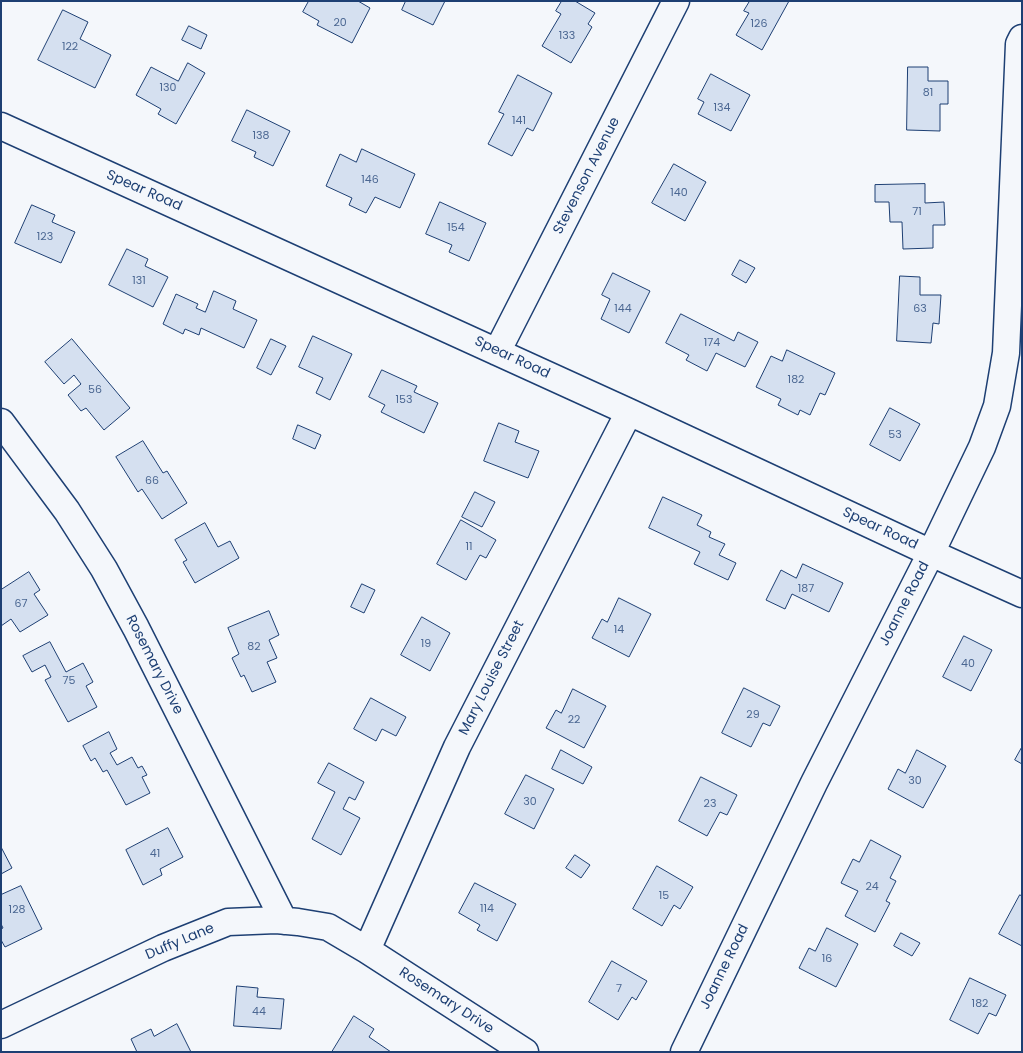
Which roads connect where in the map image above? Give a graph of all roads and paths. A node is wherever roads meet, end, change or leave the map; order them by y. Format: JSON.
{"nodes":[{"id":1,"x":676,"y":1,"type":"edge"},
{"id":2,"x":1022,"y":38,"type":"edge"},
{"id":3,"x":1,"y":126,"type":"edge"},
{"id":4,"x":497,"y":352,"type":"junction"},
{"id":5,"x":629,"y":412,"type":"junction"},
{"id":6,"x":1,"y":422,"type":"edge"},
{"id":7,"x":931,"y":553,"type":"junction"},
{"id":8,"x":1022,"y":594,"type":"edge"},
{"id":9,"x":284,"y":921,"type":"junction"},
{"id":10,"x":367,"y":950,"type":"junction"},
{"id":11,"x":1,"y":1025,"type":"edge"},
{"id":12,"x":525,"y":1052,"type":"edge"},
{"id":13,"x":684,"y":1052,"type":"edge"}],
"edges":[{"from":1,"to":4,"type":"street","name":"Stevenson Avenue"},
{"from":2,"to":7,"type":"street","name":"Joanne Road"},
{"from":3,"to":4,"type":"street","name":"Spear Road"},
{"from":4,"to":5,"type":"street","name":"Spear Road"},
{"from":5,"to":7,"type":"street","name":"Spear Road"},
{"from":5,"to":10,"type":"street","name":"Mary Louise Street"},
{"from":6,"to":9,"type":"street","name":"Rosemary Drive"},
{"from":7,"to":8,"type":"street","name":"Spear Road"},
{"from":7,"to":13,"type":"street","name":"Joanne Road"},
{"from":9,"to":10,"type":"street","name":"Duffy Lane"},
{"from":9,"to":11,"type":"street","name":"Duffy Lane"},
{"from":10,"to":12,"type":"street","name":"Rosemary Drive"}]}
